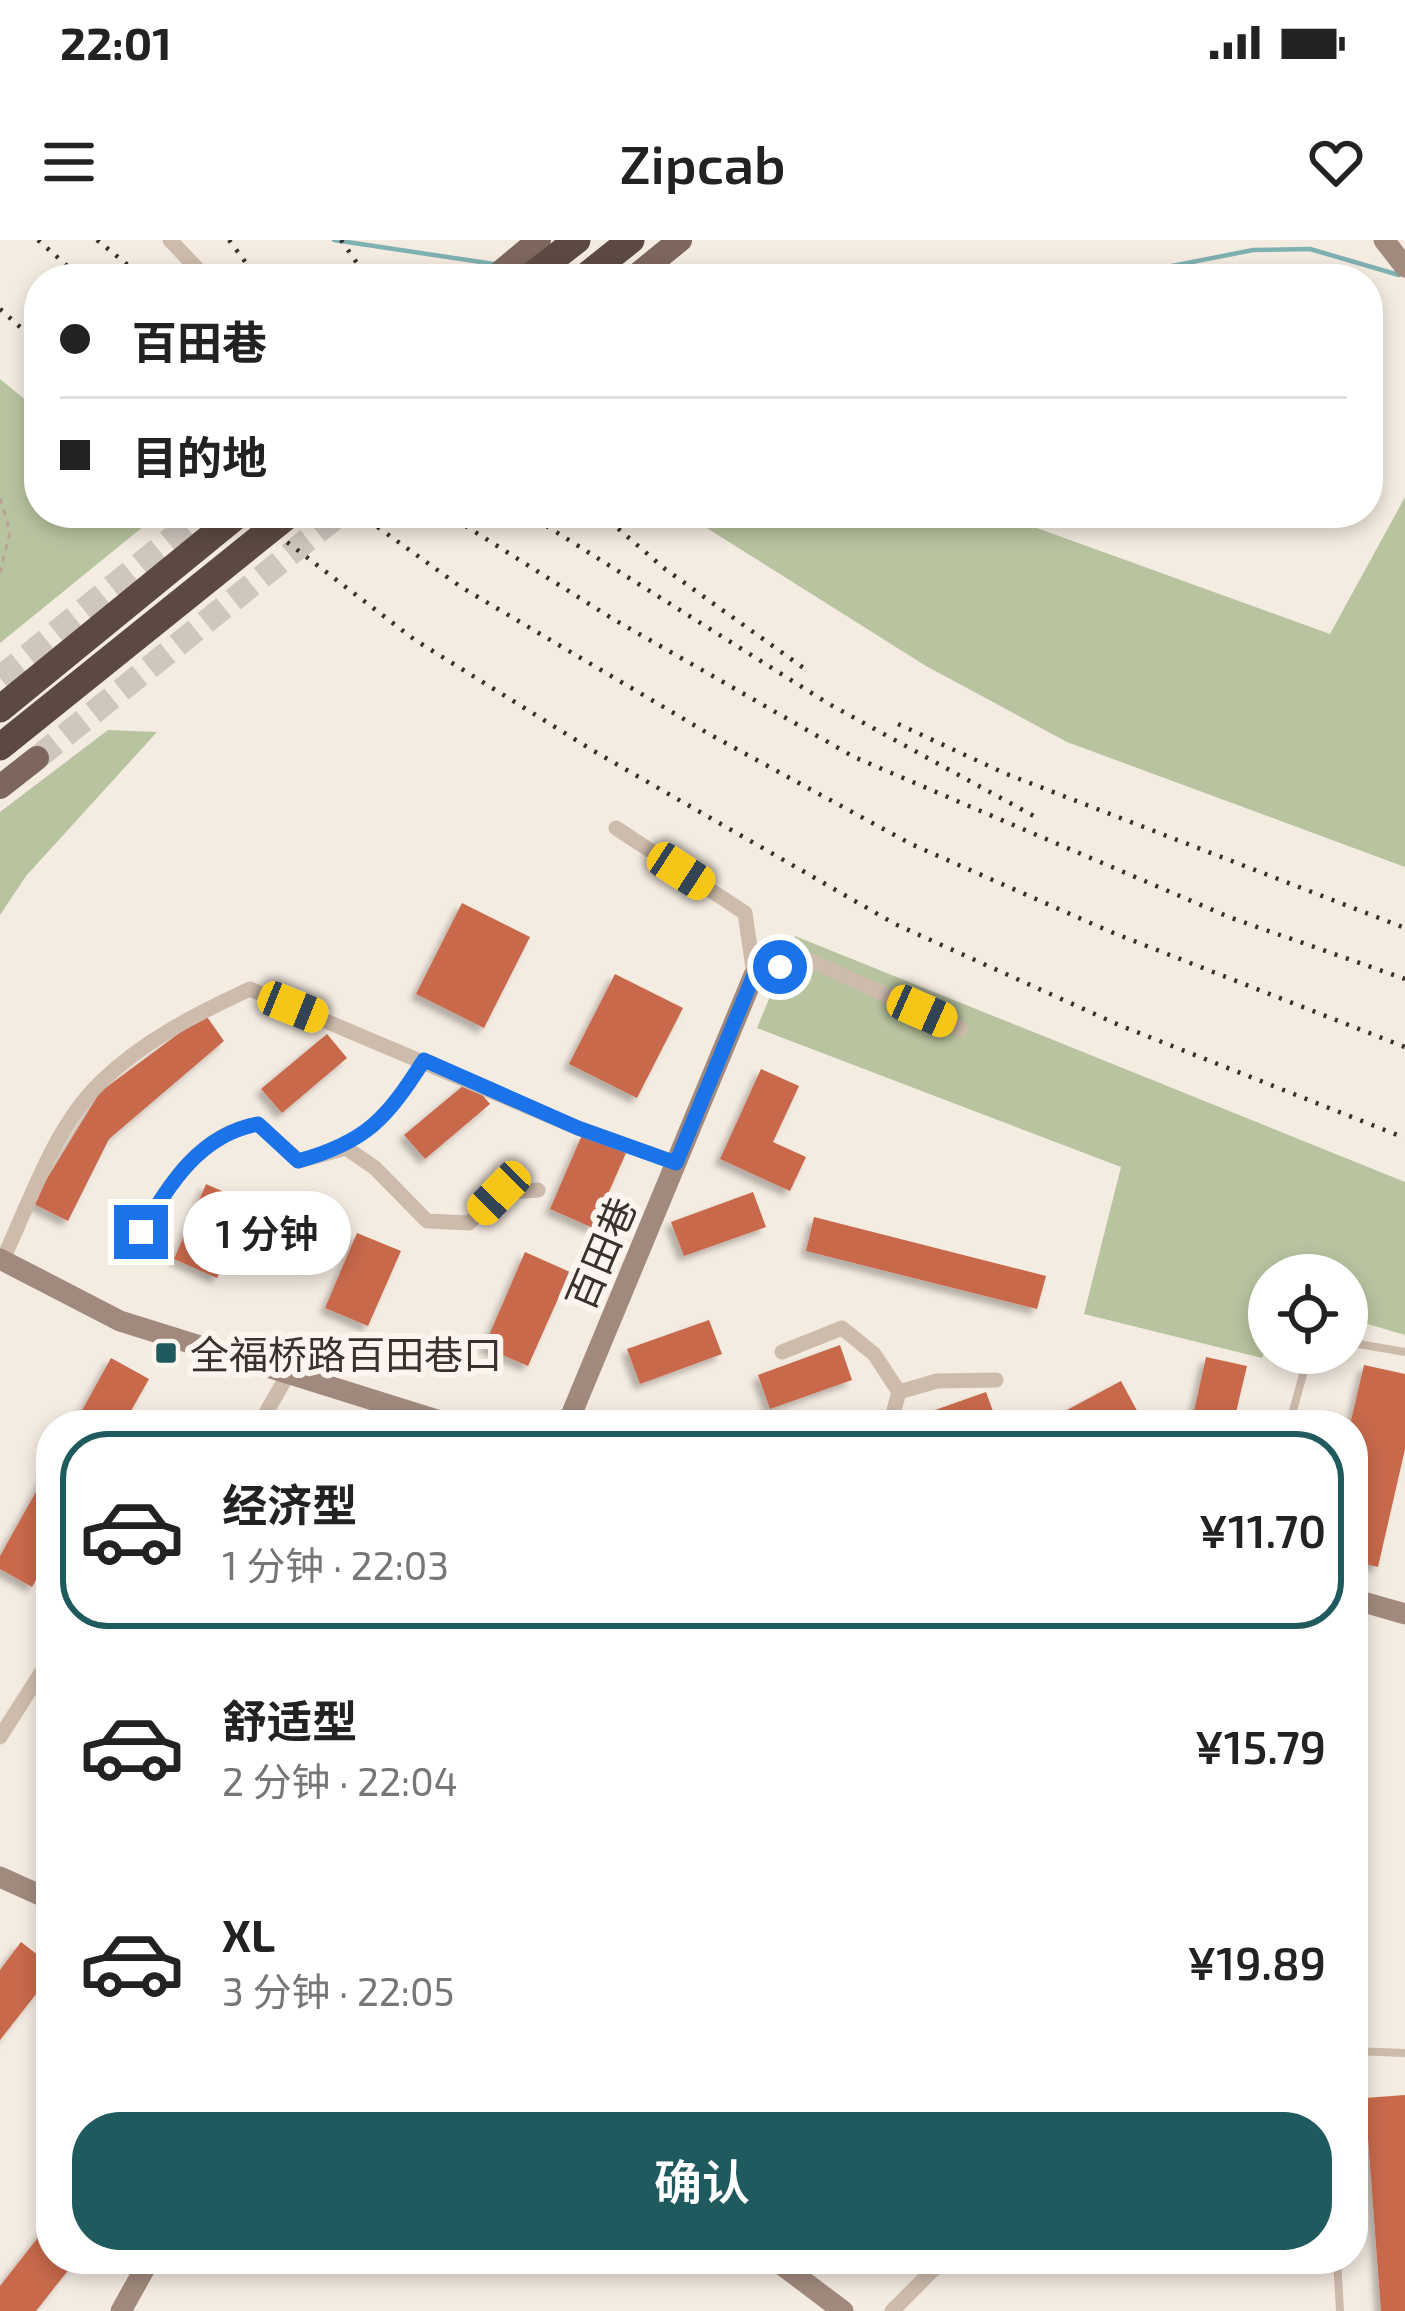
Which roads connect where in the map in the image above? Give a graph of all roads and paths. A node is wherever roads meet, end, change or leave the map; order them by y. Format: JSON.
{"nodes":[{"id":1,"x":170,"y":240,"type":"edge"},
{"id":2,"x":577,"y":240,"type":"edge"},
{"id":3,"x":631,"y":240,"type":"edge"},
{"id":4,"x":680,"y":240,"type":"edge"},
{"id":5,"x":1384,"y":240,"type":"edge"},
{"id":6,"x":193,"y":264,"type":"edge"},
{"id":7,"x":531,"y":264,"type":"edge"},
{"id":8,"x":601,"y":264,"type":"edge"},
{"id":9,"x":651,"y":264,"type":"edge"},
{"id":10,"x":1405,"y":267,"type":"edge"},
{"id":11,"x":0,"y":498,"type":"edge"},
{"id":12,"x":222,"y":528,"type":"edge"},
{"id":13,"x":272,"y":528,"type":"edge"},
{"id":14,"x":0,"y":573,"type":"edge"},
{"id":15,"x":0,"y":709,"type":"edge"},
{"id":16,"x":0,"y":748,"type":"edge"},
{"id":17,"x":37,"y":758,"type":"tunnel mouth"},
{"id":18,"x":0,"y":788,"type":"edge"},
{"id":19,"x":616,"y":828,"type":"dead end"},
{"id":20,"x":754,"y":975,"type":"junction"},
{"id":21,"x":961,"y":1028,"type":"dead end"},
{"id":22,"x":424,"y":1060,"type":"junction"},
{"id":23,"x":346,"y":1148,"type":"junction"},
{"id":24,"x":676,"y":1163,"type":"junction"},
{"id":25,"x":538,"y":1190,"type":"dead end"},
{"id":26,"x":141,"y":1232,"type":"dead end"},
{"id":27,"x":1,"y":1260,"type":"edge"},
{"id":28,"x":1368,"y":1346,"type":"edge"},
{"id":29,"x":782,"y":1352,"type":"dead end"},
{"id":30,"x":1405,"y":1352,"type":"edge"},
{"id":31,"x":1304,"y":1374,"type":"edge"},
{"id":32,"x":287,"y":1376,"type":"junction"},
{"id":33,"x":996,"y":1380,"type":"dead end"},
{"id":34,"x":899,"y":1392,"type":"junction"},
{"id":35,"x":268,"y":1410,"type":"edge"},
{"id":36,"x":398,"y":1410,"type":"edge"},
{"id":37,"x":573,"y":1410,"type":"edge"},
{"id":38,"x":894,"y":1410,"type":"edge"},
{"id":39,"x":1293,"y":1410,"type":"edge"},
{"id":40,"x":1368,"y":1603,"type":"edge"},
{"id":41,"x":1405,"y":1614,"type":"edge"},
{"id":42,"x":36,"y":1681,"type":"edge"},
{"id":43,"x":0,"y":1737,"type":"edge"},
{"id":44,"x":0,"y":1876,"type":"edge"},
{"id":45,"x":36,"y":1893,"type":"edge"},
{"id":46,"x":1368,"y":2052,"type":"edge"},
{"id":47,"x":1405,"y":2053,"type":"edge"},
{"id":48,"x":142,"y":2274,"type":"edge"},
{"id":49,"x":794,"y":2274,"type":"edge"},
{"id":50,"x":929,"y":2274,"type":"edge"},
{"id":51,"x":1338,"y":2274,"type":"edge"},
{"id":52,"x":121,"y":2311,"type":"edge"},
{"id":53,"x":843,"y":2311,"type":"edge"},
{"id":54,"x":892,"y":2311,"type":"edge"},
{"id":55,"x":1340,"y":2311,"type":"edge"}],
"edges":[{"from":1,"to":6,"type":"street"},
{"from":2,"to":7,"type":"highway"},
{"from":3,"to":8,"type":"highway"},
{"from":4,"to":9,"type":"main road"},
{"from":5,"to":10,"type":"street"},
{"from":11,"to":14,"type":"path"},
{"from":12,"to":15,"type":"highway"},
{"from":13,"to":16,"type":"highway","bridge":true},
{"from":17,"to":18,"type":"main road"},
{"from":19,"to":20,"type":"street"},
{"from":20,"to":21,"type":"street"},
{"from":20,"to":24,"type":"street","name":"百田巷"},
{"from":22,"to":23,"type":"lane"},
{"from":22,"to":24,"type":"street"},
{"from":22,"to":27,"type":"street"},
{"from":23,"to":25,"type":"street"},
{"from":23,"to":26,"type":"street"},
{"from":24,"to":37,"type":"street","name":"百田巷"},
{"from":27,"to":32,"type":"street"},
{"from":28,"to":30,"type":"lane"},
{"from":29,"to":34,"type":"street"},
{"from":31,"to":39,"type":"lane"},
{"from":32,"to":35,"type":"street"},
{"from":32,"to":36,"type":"street"},
{"from":33,"to":34,"type":"street"},
{"from":34,"to":38,"type":"street"},
{"from":40,"to":41,"type":"street"},
{"from":42,"to":43,"type":"street"},
{"from":44,"to":45,"type":"street"},
{"from":46,"to":47,"type":"lane"},
{"from":48,"to":52,"type":"street"},
{"from":49,"to":53,"type":"street"},
{"from":50,"to":54,"type":"street"},
{"from":51,"to":55,"type":"lane"}]}
